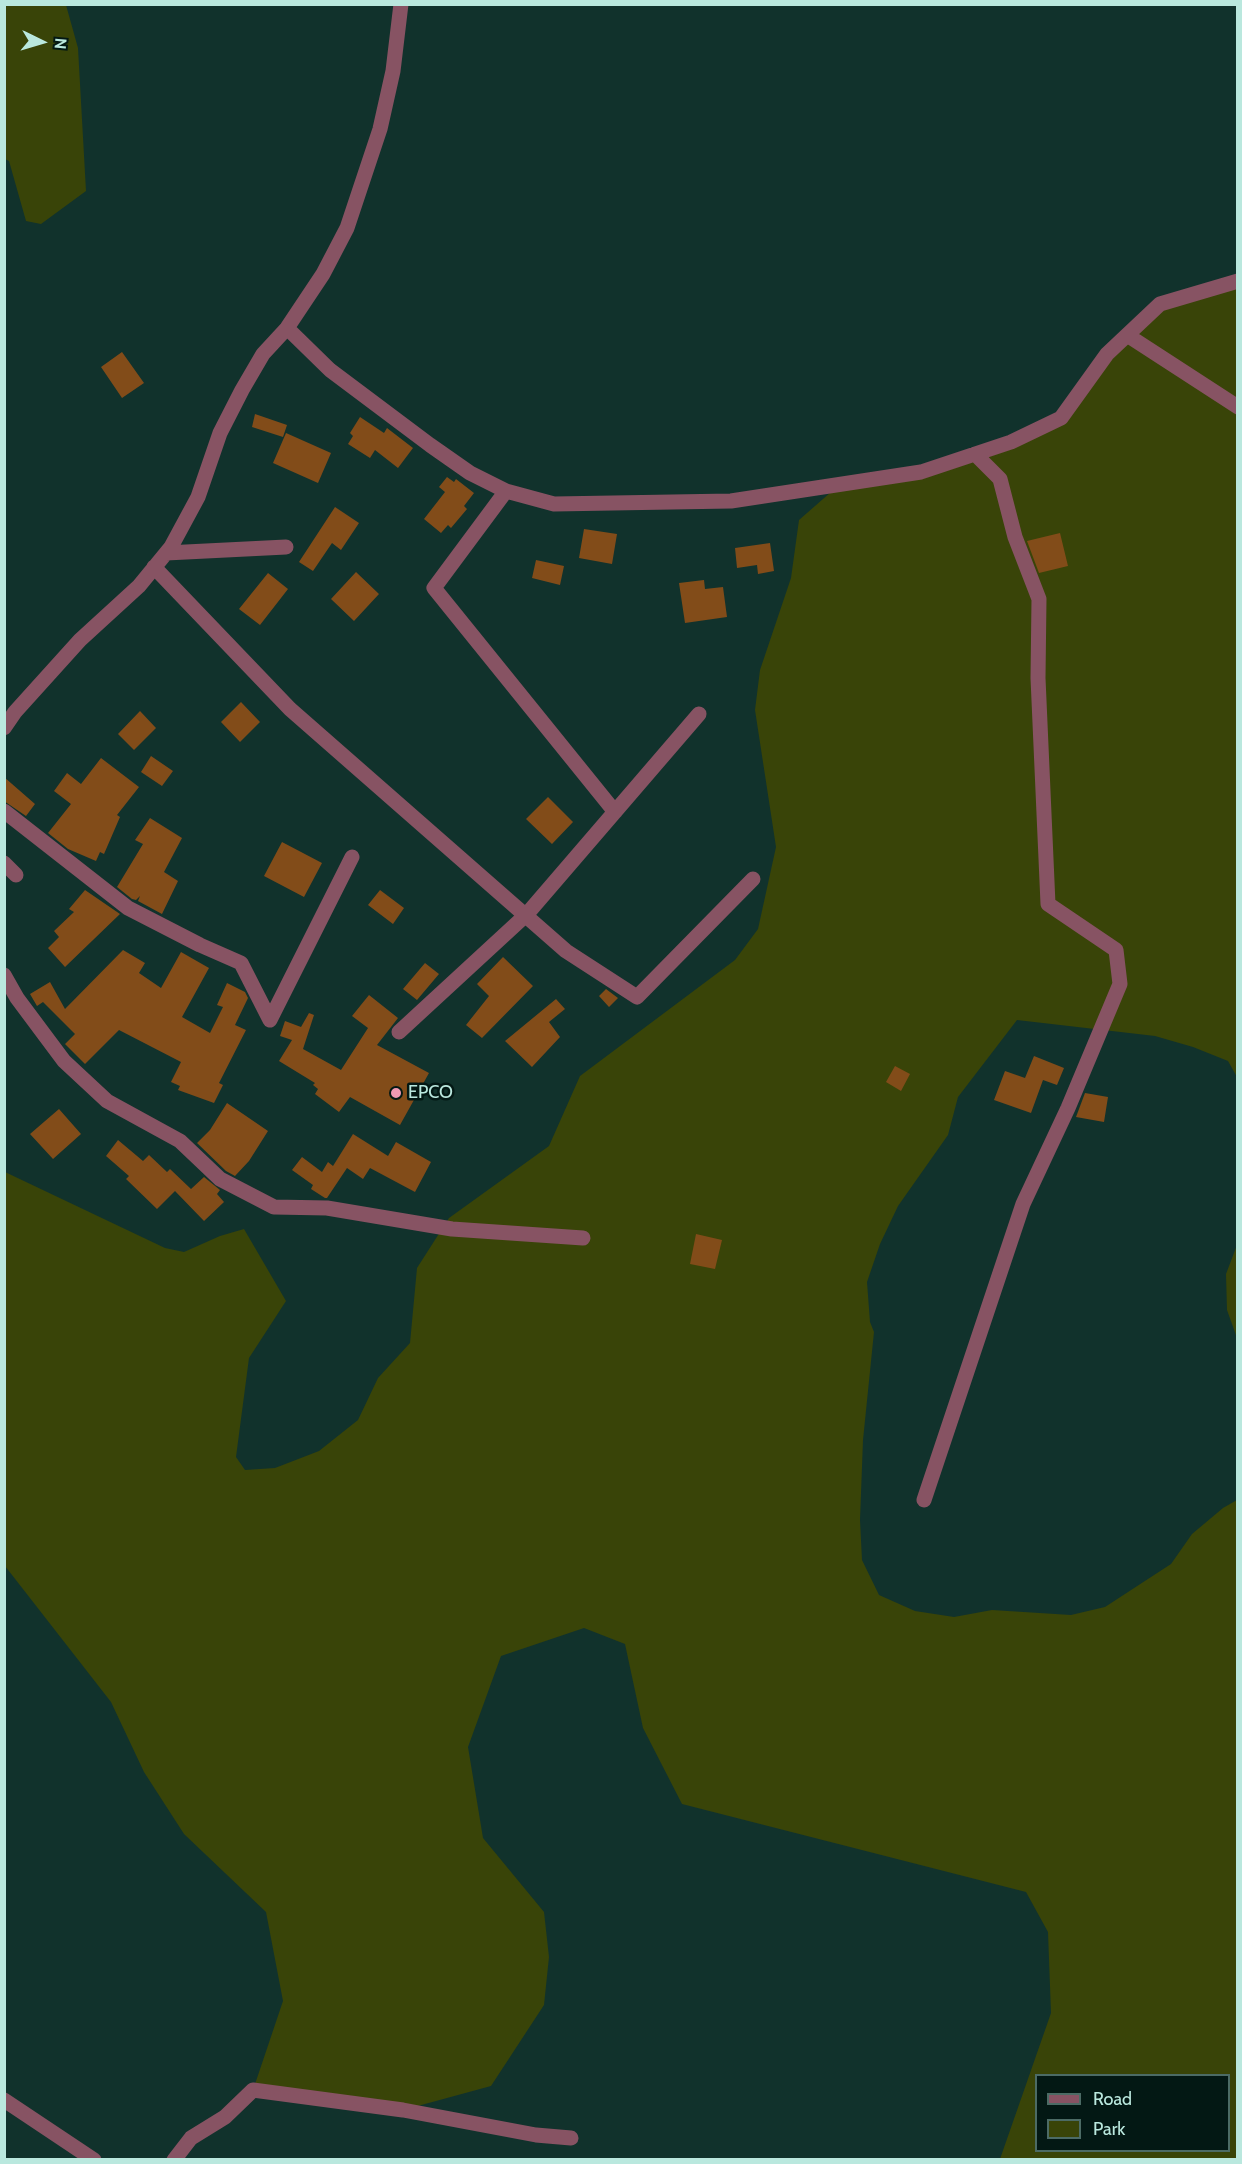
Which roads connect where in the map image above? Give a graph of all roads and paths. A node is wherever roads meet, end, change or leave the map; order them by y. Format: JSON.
{"nodes":[{"id":1,"x":401,"y":4,"type":"edge"},
{"id":2,"x":1238,"y":281,"type":"edge"},
{"id":3,"x":287,"y":328,"type":"junction"},
{"id":4,"x":1127,"y":335,"type":"junction"},
{"id":5,"x":1238,"y":407,"type":"edge"},
{"id":6,"x":975,"y":454,"type":"junction"},
{"id":7,"x":506,"y":491,"type":"junction"},
{"id":8,"x":286,"y":546,"type":"dead end"},
{"id":9,"x":166,"y":553,"type":"junction"},
{"id":10,"x":154,"y":567,"type":"junction"},
{"id":11,"x":699,"y":714,"type":"dead end"},
{"id":12,"x":6,"y":723,"type":"edge"},
{"id":13,"x":4,"y":812,"type":"edge"},
{"id":14,"x":615,"y":812,"type":"junction"},
{"id":15,"x":352,"y":857,"type":"dead end"},
{"id":16,"x":4,"y":863,"type":"edge"},
{"id":17,"x":16,"y":875,"type":"dead end"},
{"id":18,"x":753,"y":879,"type":"dead end"},
{"id":19,"x":527,"y":915,"type":"junction"},
{"id":20,"x":4,"y":975,"type":"edge"},
{"id":21,"x":399,"y":1032,"type":"dead end"},
{"id":22,"x":583,"y":1238,"type":"dead end"},
{"id":23,"x":924,"y":1500,"type":"dead end"},
{"id":24,"x":4,"y":2100,"type":"edge"},
{"id":25,"x":571,"y":2138,"type":"dead end"},
{"id":26,"x":94,"y":2160,"type":"edge"},
{"id":27,"x":174,"y":2160,"type":"edge"}],
"edges":[{"from":1,"to":3,"type":"street"},
{"from":2,"to":4,"type":"street"},
{"from":3,"to":7,"type":"street"},
{"from":3,"to":9,"type":"street"},
{"from":4,"to":5,"type":"street"},
{"from":4,"to":6,"type":"street"},
{"from":6,"to":7,"type":"street"},
{"from":6,"to":23,"type":"street"},
{"from":7,"to":14,"type":"street"},
{"from":8,"to":9,"type":"street"},
{"from":9,"to":10,"type":"street"},
{"from":10,"to":12,"type":"street"},
{"from":10,"to":19,"type":"street"},
{"from":11,"to":14,"type":"street"},
{"from":13,"to":15,"type":"street"},
{"from":14,"to":19,"type":"street"},
{"from":16,"to":17,"type":"street"},
{"from":18,"to":19,"type":"street"},
{"from":19,"to":21,"type":"street"},
{"from":20,"to":22,"type":"street"},
{"from":24,"to":26,"type":"street"},
{"from":25,"to":27,"type":"street"}]}
